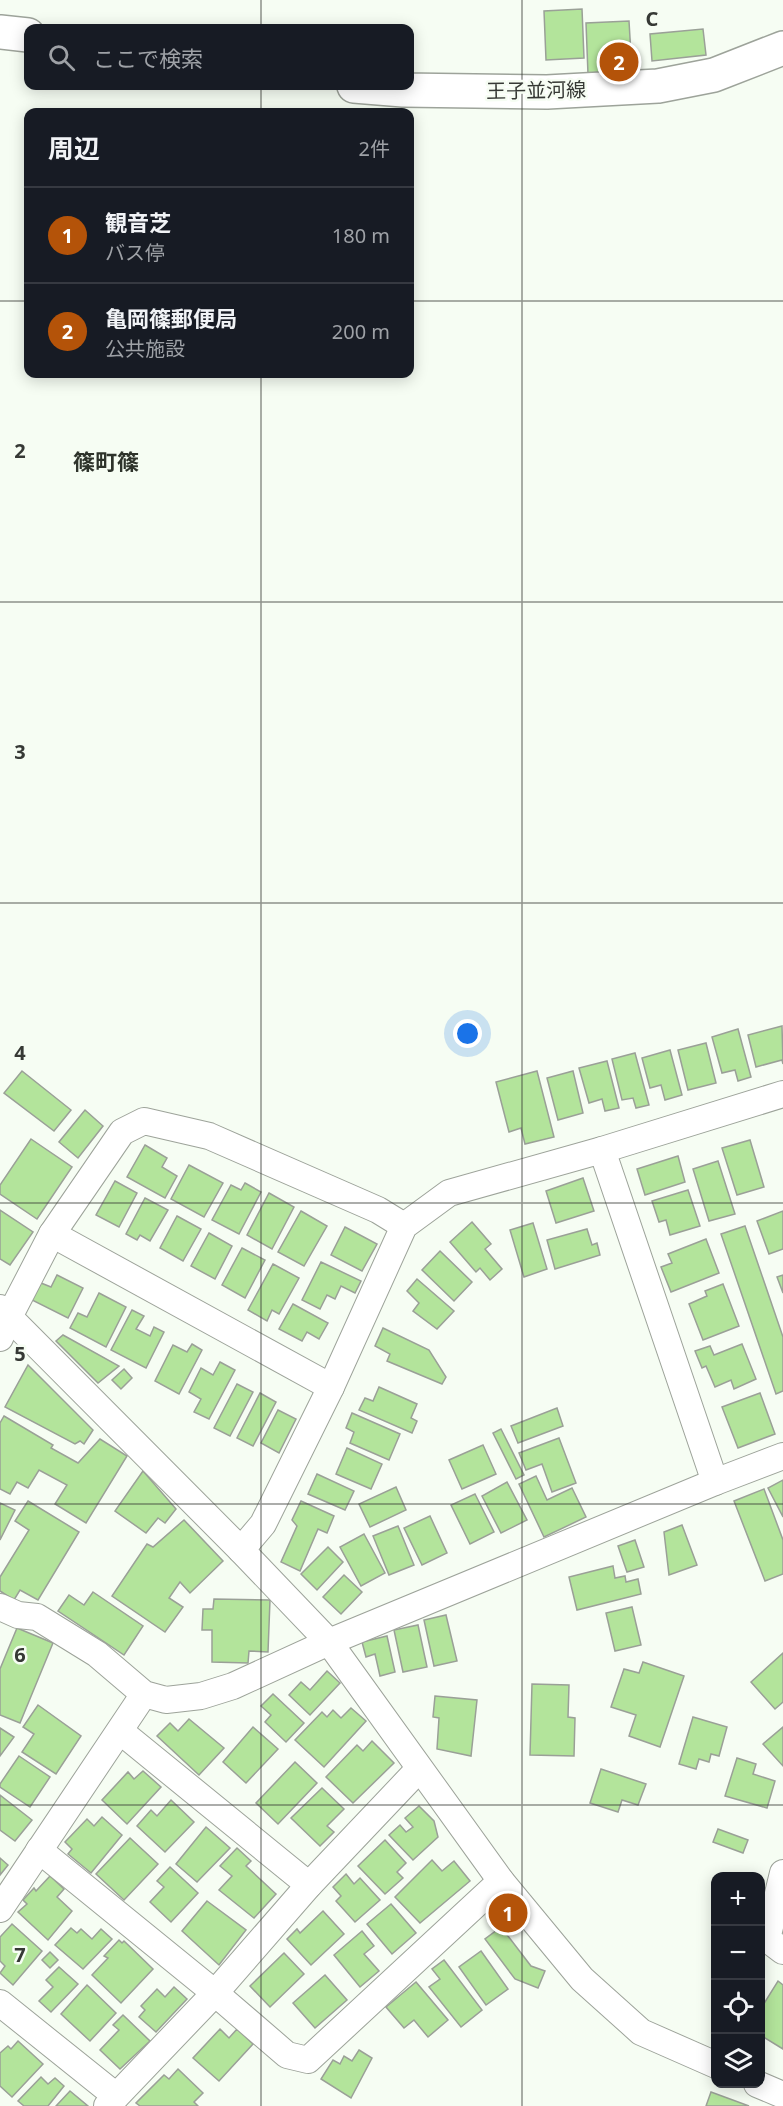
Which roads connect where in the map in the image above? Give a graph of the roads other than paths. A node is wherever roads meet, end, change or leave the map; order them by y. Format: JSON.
{"nodes":[{"id":1,"x":0,"y":32,"type":"edge"},
{"id":2,"x":24,"y":35,"type":"edge"},
{"id":3,"x":783,"y":48,"type":"edge"},
{"id":4,"x":403,"y":90,"type":"edge"},
{"id":5,"x":783,"y":1094,"type":"edge"},
{"id":6,"x":602,"y":1150,"type":"junction"},
{"id":7,"x":404,"y":1226,"type":"junction"},
{"id":8,"x":52,"y":1234,"type":"junction"},
{"id":9,"x":3,"y":1321,"type":"edge"},
{"id":10,"x":331,"y":1387,"type":"junction"},
{"id":11,"x":783,"y":1456,"type":"edge"},
{"id":12,"x":715,"y":1482,"type":"junction"},
{"id":13,"x":241,"y":1550,"type":"junction"},
{"id":14,"x":0,"y":1607,"type":"edge"},
{"id":15,"x":329,"y":1642,"type":"junction"},
{"id":16,"x":144,"y":1694,"type":"junction"},
{"id":17,"x":120,"y":1731,"type":"junction"},
{"id":18,"x":419,"y":1769,"type":"junction"},
{"id":19,"x":39,"y":1850,"type":"junction"},
{"id":20,"x":783,"y":1873,"type":"edge"},
{"id":21,"x":501,"y":1881,"type":"junction"},
{"id":22,"x":309,"y":1885,"type":"junction"},
{"id":23,"x":0,"y":1909,"type":"edge"},
{"id":24,"x":783,"y":1951,"type":"edge"},
{"id":25,"x":215,"y":1993,"type":"junction"},
{"id":26,"x":0,"y":2003,"type":"edge"},
{"id":27,"x":711,"y":2063,"type":"edge"},
{"id":28,"x":765,"y":2087,"type":"edge"},
{"id":29,"x":783,"y":2095,"type":"edge"},
{"id":30,"x":111,"y":2101,"type":"edge"}],
"edges":[{"from":1,"to":2,"type":"main road"},
{"from":3,"to":4,"type":"main road","name":"王子並河線"},
{"from":5,"to":6,"type":"street"},
{"from":6,"to":7,"type":"street"},
{"from":6,"to":12,"type":"street"},
{"from":7,"to":8,"type":"street"},
{"from":7,"to":10,"type":"street"},
{"from":8,"to":9,"type":"street"},
{"from":8,"to":10,"type":"street"},
{"from":9,"to":13,"type":"street"},
{"from":10,"to":13,"type":"street"},
{"from":11,"to":12,"type":"street"},
{"from":12,"to":15,"type":"street"},
{"from":13,"to":15,"type":"street"},
{"from":14,"to":16,"type":"street"},
{"from":15,"to":16,"type":"street"},
{"from":15,"to":18,"type":"street"},
{"from":16,"to":17,"type":"street"},
{"from":17,"to":19,"type":"street"},
{"from":17,"to":22,"type":"street"},
{"from":18,"to":21,"type":"street"},
{"from":18,"to":22,"type":"street"},
{"from":19,"to":23,"type":"street"},
{"from":19,"to":25,"type":"street"},
{"from":20,"to":24,"type":"street"},
{"from":21,"to":25,"type":"street"},
{"from":21,"to":27,"type":"street"},
{"from":22,"to":25,"type":"street"},
{"from":25,"to":30,"type":"street"},
{"from":26,"to":30,"type":"street"},
{"from":28,"to":29,"type":"street"}]}
